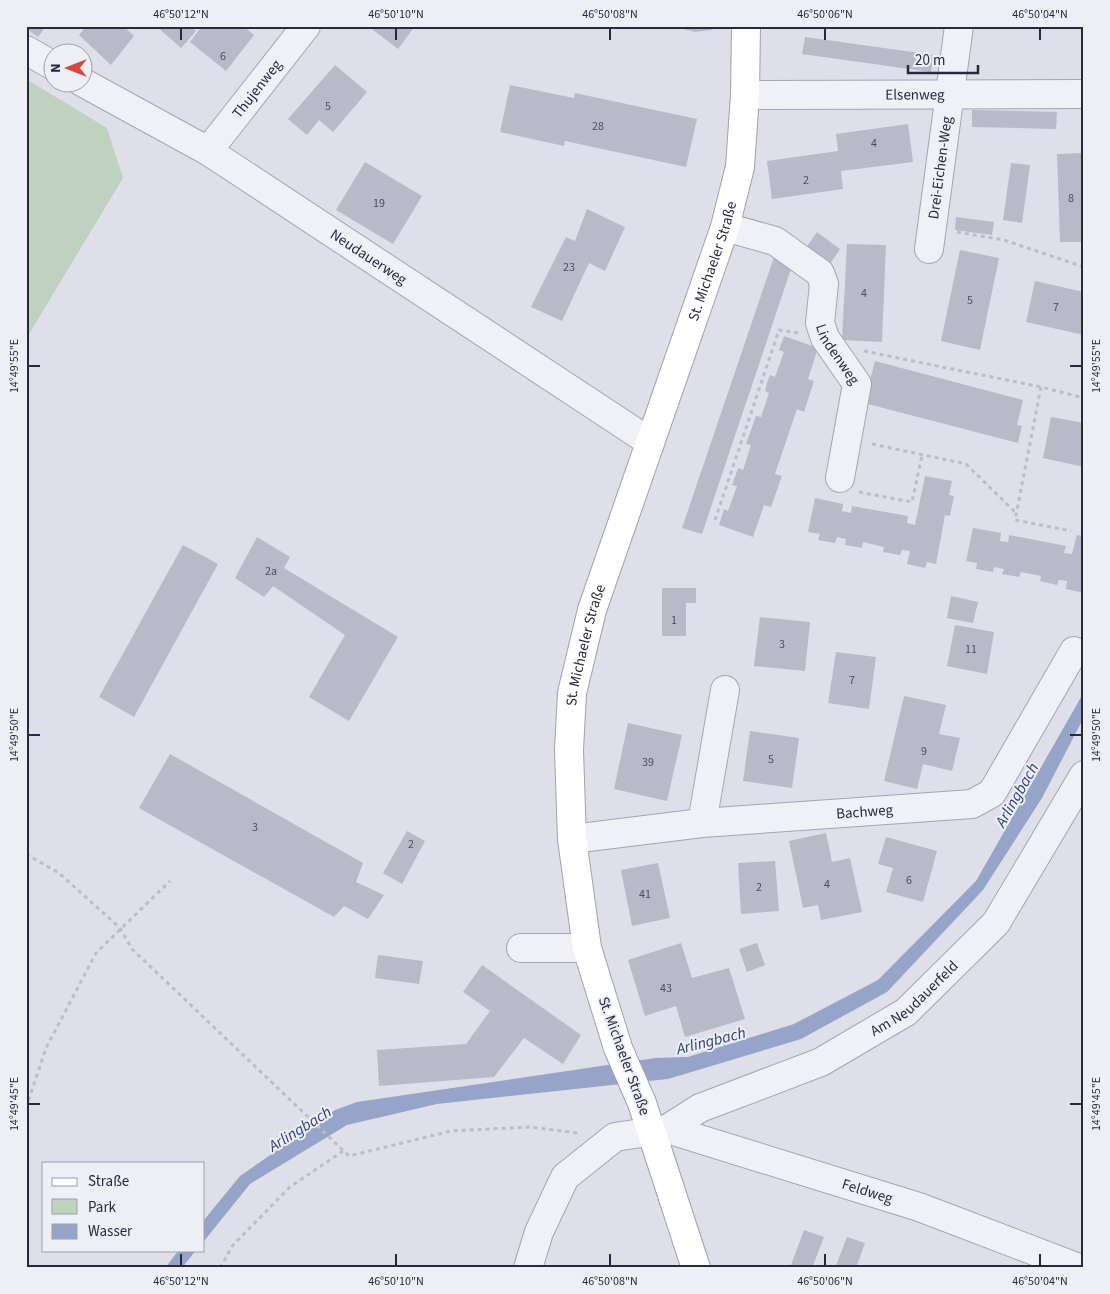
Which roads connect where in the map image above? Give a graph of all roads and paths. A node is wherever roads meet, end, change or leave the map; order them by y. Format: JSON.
{"nodes":[{"id":1,"x":306,"y":26,"type":"edge"},
{"id":2,"x":746,"y":26,"type":"edge"},
{"id":3,"x":959,"y":26,"type":"edge"},
{"id":4,"x":26,"y":50,"type":"edge"},
{"id":5,"x":42,"y":59,"type":"edge"},
{"id":6,"x":92,"y":87,"type":"edge"},
{"id":7,"x":1084,"y":94,"type":"edge"},
{"id":8,"x":745,"y":95,"type":"junction"},
{"id":9,"x":950,"y":95,"type":"junction"},
{"id":10,"x":208,"y":151,"type":"junction"},
{"id":11,"x":725,"y":227,"type":"junction"},
{"id":12,"x":931,"y":239,"type":"joint"},
{"id":13,"x":1084,"y":267,"type":"edge"},
{"id":14,"x":827,"y":341,"type":"junction"},
{"id":15,"x":1041,"y":387,"type":"junction"},
{"id":16,"x":1084,"y":398,"type":"edge"},
{"id":17,"x":847,"y":439,"type":"junction"},
{"id":18,"x":650,"y":442,"type":"junction"},
{"id":19,"x":922,"y":455,"type":"junction"},
{"id":20,"x":840,"y":478,"type":"joint"},
{"id":21,"x":1016,"y":513,"type":"junction"},
{"id":22,"x":715,"y":520,"type":"dead end"},
{"id":23,"x":1070,"y":531,"type":"dead end"},
{"id":24,"x":1074,"y":651,"type":"dead end"},
{"id":25,"x":725,"y":690,"type":"dead end"},
{"id":26,"x":1084,"y":775,"type":"edge"},
{"id":27,"x":702,"y":823,"type":"junction"},
{"id":28,"x":572,"y":840,"type":"junction"},
{"id":29,"x":26,"y":854,"type":"edge"},
{"id":30,"x":170,"y":881,"type":"dead end"},
{"id":31,"x":120,"y":928,"type":"junction"},
{"id":32,"x":521,"y":948,"type":"dead end"},
{"id":33,"x":587,"y":948,"type":"junction"},
{"id":34,"x":26,"y":1108,"type":"edge"},
{"id":35,"x":659,"y":1129,"type":"junction"},
{"id":36,"x":615,"y":1137,"type":"junction"},
{"id":37,"x":343,"y":1151,"type":"junction"},
{"id":38,"x":220,"y":1268,"type":"edge"},
{"id":39,"x":528,"y":1268,"type":"edge"},
{"id":40,"x":696,"y":1268,"type":"edge"},
{"id":41,"x":1079,"y":1268,"type":"edge"}],
"edges":[{"from":1,"to":10,"type":"street","name":"Thujenweg"},
{"from":2,"to":8,"type":"main road","name":"St. Michaeler Straße"},
{"from":3,"to":9,"type":"street","name":"Drei-Eichen-Weg"},
{"from":4,"to":5,"type":"street"},
{"from":6,"to":10,"type":"street","name":"Neudauerweg"},
{"from":7,"to":9,"type":"street","name":"Elsenweg"},
{"from":8,"to":9,"type":"street","name":"Elsenweg"},
{"from":8,"to":11,"type":"main road","name":"St. Michaeler Straße"},
{"from":9,"to":12,"type":"street","name":"Drei-Eichen-Weg"},
{"from":10,"to":18,"type":"street","name":"Neudauerweg"},
{"from":11,"to":14,"type":"street","name":"Lindenweg"},
{"from":11,"to":18,"type":"main road","name":"St. Michaeler Straße"},
{"from":12,"to":13,"type":"path"},
{"from":14,"to":15,"type":"path"},
{"from":14,"to":17,"type":"street","name":"Lindenweg"},
{"from":14,"to":22,"type":"path"},
{"from":15,"to":16,"type":"path"},
{"from":15,"to":21,"type":"path"},
{"from":17,"to":19,"type":"path"},
{"from":17,"to":20,"type":"street","name":"Lindenweg"},
{"from":18,"to":28,"type":"main road","name":"St. Michaeler Straße"},
{"from":19,"to":20,"type":"path"},
{"from":19,"to":21,"type":"path"},
{"from":21,"to":23,"type":"path"},
{"from":24,"to":27,"type":"street","name":"Bachweg"},
{"from":25,"to":27,"type":"street"},
{"from":26,"to":35,"type":"street","name":"Am Neudauerfeld"},
{"from":27,"to":28,"type":"street","name":"Bachweg"},
{"from":28,"to":33,"type":"main road","name":"St. Michaeler Straße"},
{"from":29,"to":31,"type":"path"},
{"from":30,"to":31,"type":"path"},
{"from":31,"to":34,"type":"path"},
{"from":31,"to":37,"type":"path"},
{"from":32,"to":33,"type":"street"},
{"from":33,"to":35,"type":"main road","name":"St. Michaeler Straße"},
{"from":35,"to":36,"type":"street"},
{"from":35,"to":40,"type":"main road","name":"St. Michaeler Straße"},
{"from":35,"to":41,"type":"street","name":"Feldweg"},
{"from":36,"to":37,"type":"path"},
{"from":36,"to":39,"type":"street"},
{"from":37,"to":38,"type":"path"}]}
